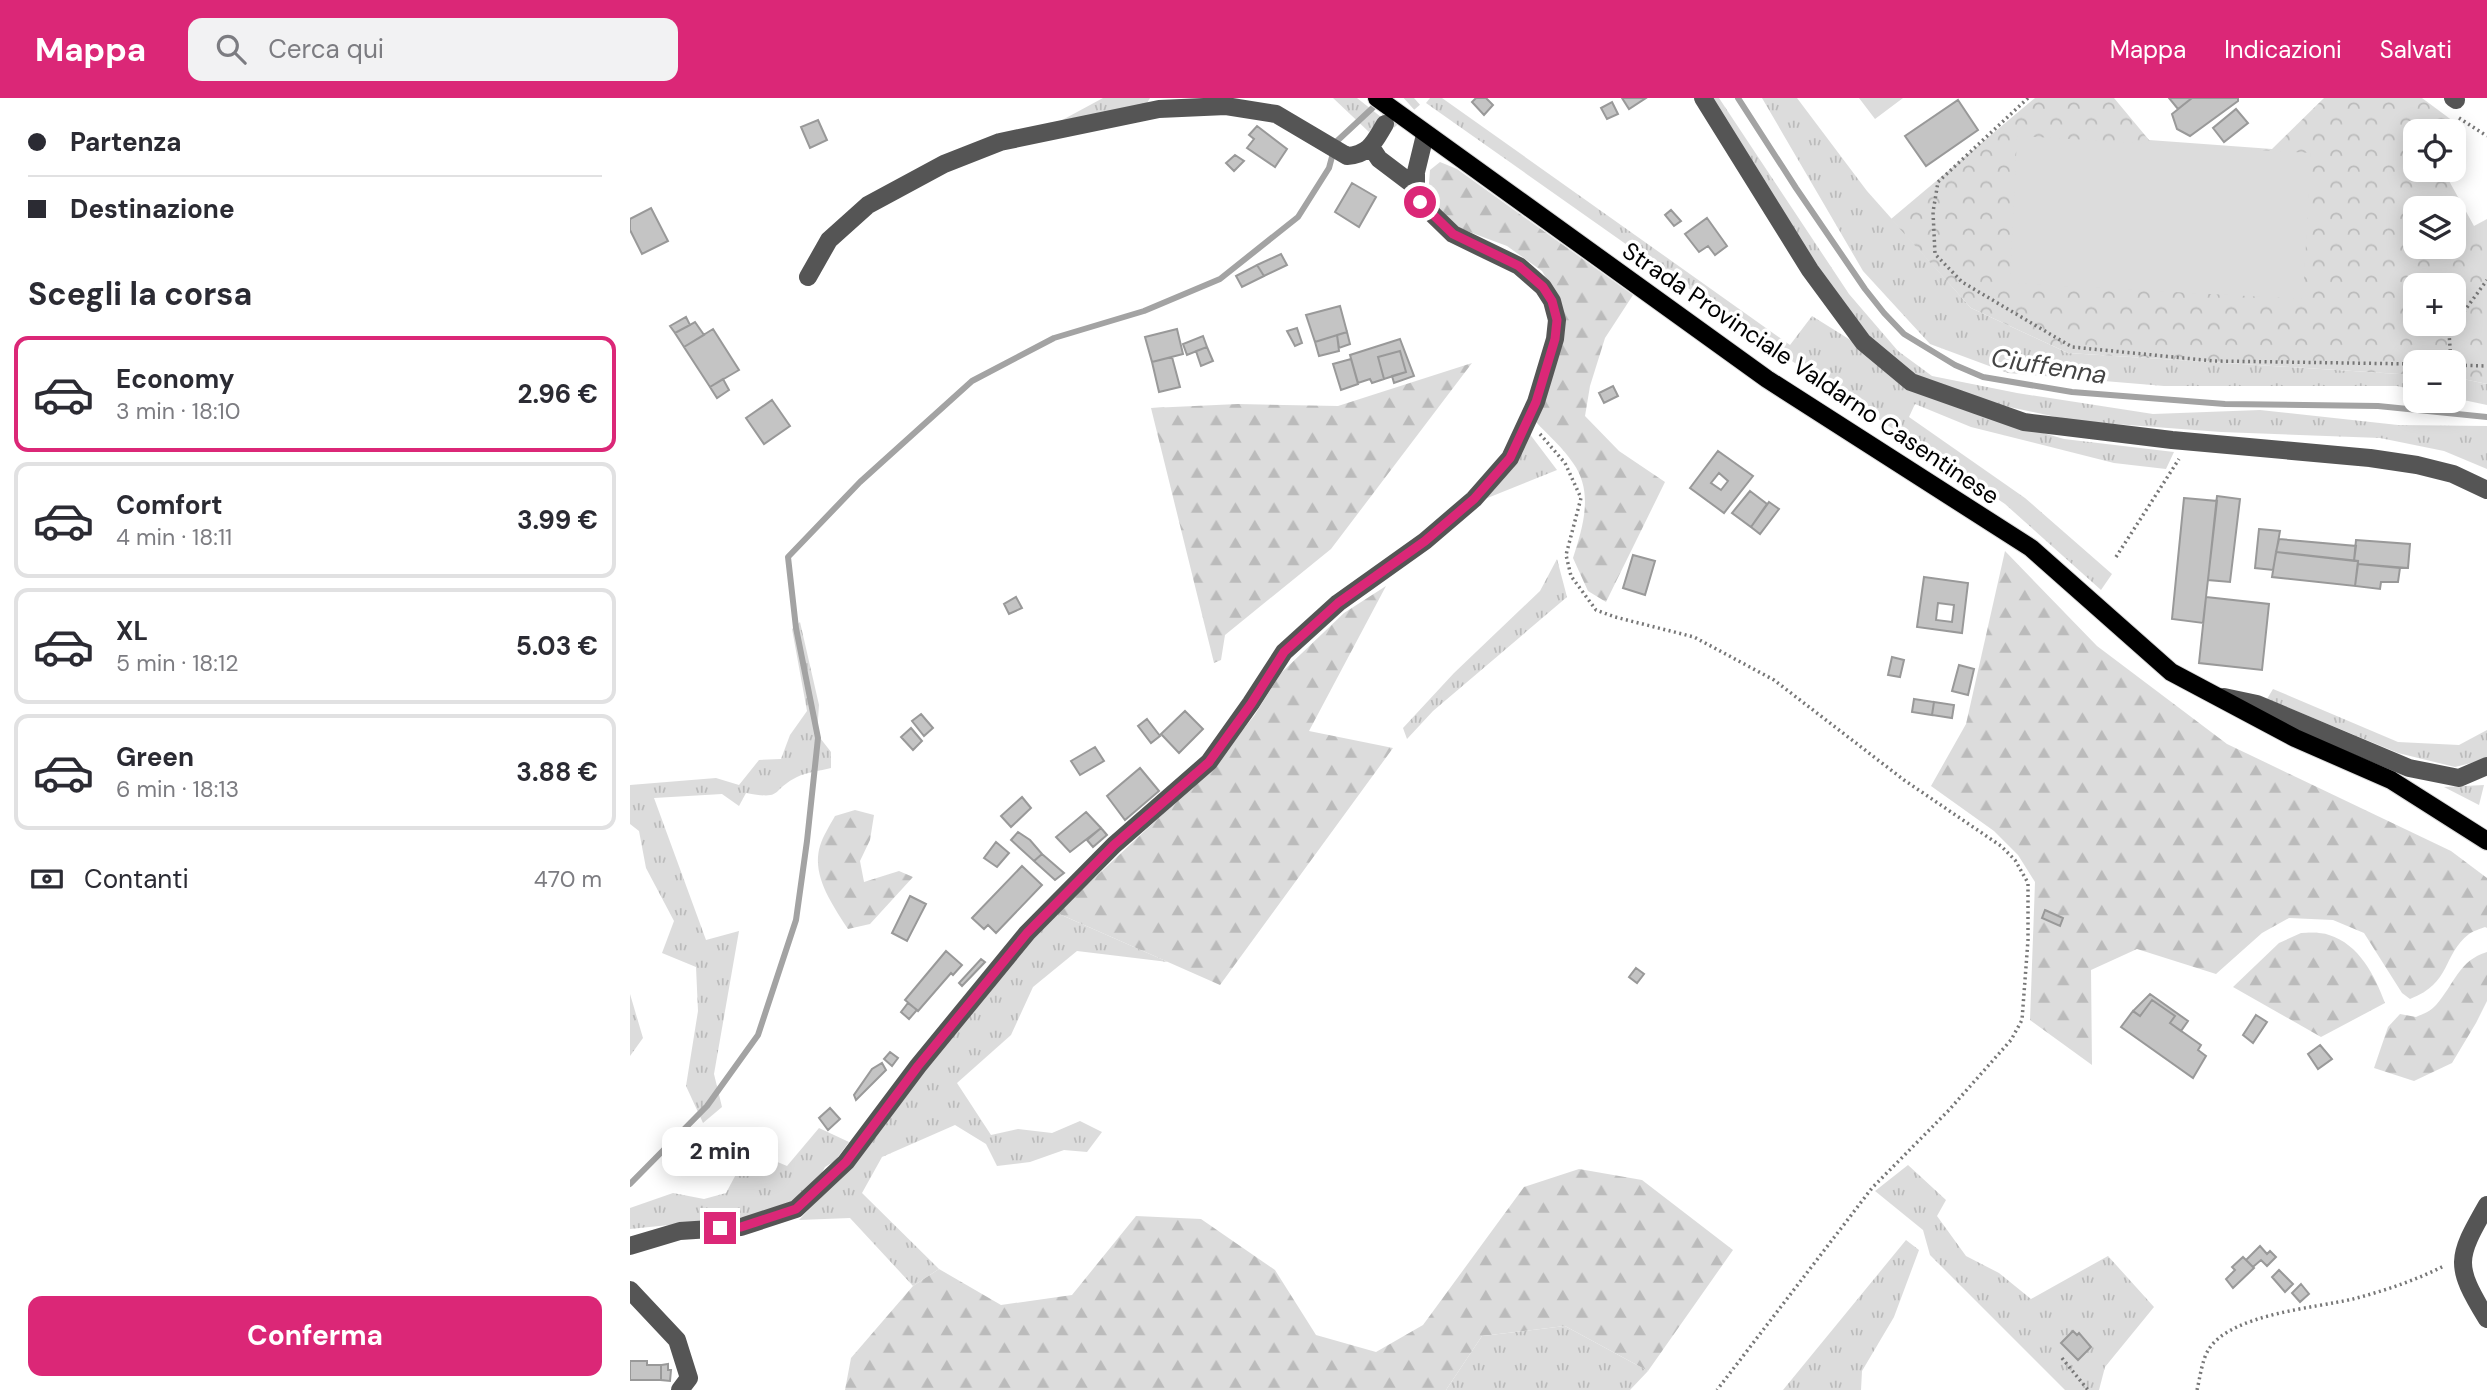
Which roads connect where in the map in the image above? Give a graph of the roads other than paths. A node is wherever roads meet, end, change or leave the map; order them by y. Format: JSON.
{"nodes":[{"id":1,"x":1377,"y":98,"type":"edge"},
{"id":2,"x":1703,"y":98,"type":"edge"},
{"id":3,"x":1385,"y":124,"type":"tunnel mouth"},
{"id":4,"x":1425,"y":135,"type":"junction"},
{"id":5,"x":1371,"y":147,"type":"junction"},
{"id":6,"x":1416,"y":187,"type":"junction"},
{"id":7,"x":808,"y":277,"type":"dead end"},
{"id":8,"x":2487,"y":491,"type":"edge"},
{"id":9,"x":2212,"y":695,"type":"junction"},
{"id":10,"x":2487,"y":766,"type":"edge"},
{"id":11,"x":2486,"y":836,"type":"edge"},
{"id":12,"x":2487,"y":1205,"type":"edge"},
{"id":13,"x":630,"y":1246,"type":"edge"},
{"id":14,"x":630,"y":1290,"type":"edge"},
{"id":15,"x":2487,"y":1319,"type":"edge"},
{"id":16,"x":680,"y":1390,"type":"edge"}],
"edges":[{"from":1,"to":4,"type":"main road","name":"Strada Provinciale Valdarno Casentinese"},
{"from":2,"to":8,"type":"street"},
{"from":3,"to":5,"type":"street"},
{"from":4,"to":6,"type":"street"},
{"from":4,"to":9,"type":"main road","name":"Strada Provinciale Valdarno Casentinese"},
{"from":5,"to":6,"type":"street"},
{"from":5,"to":7,"type":"street"},
{"from":6,"to":13,"type":"street"},
{"from":9,"to":10,"type":"street","name":"Strada Provinciale Valdarno Casentinese"},
{"from":9,"to":11,"type":"main road","name":"Strada Provinciale Valdarno Casentinese"},
{"from":12,"to":15,"type":"street"},
{"from":14,"to":16,"type":"street"}]}
